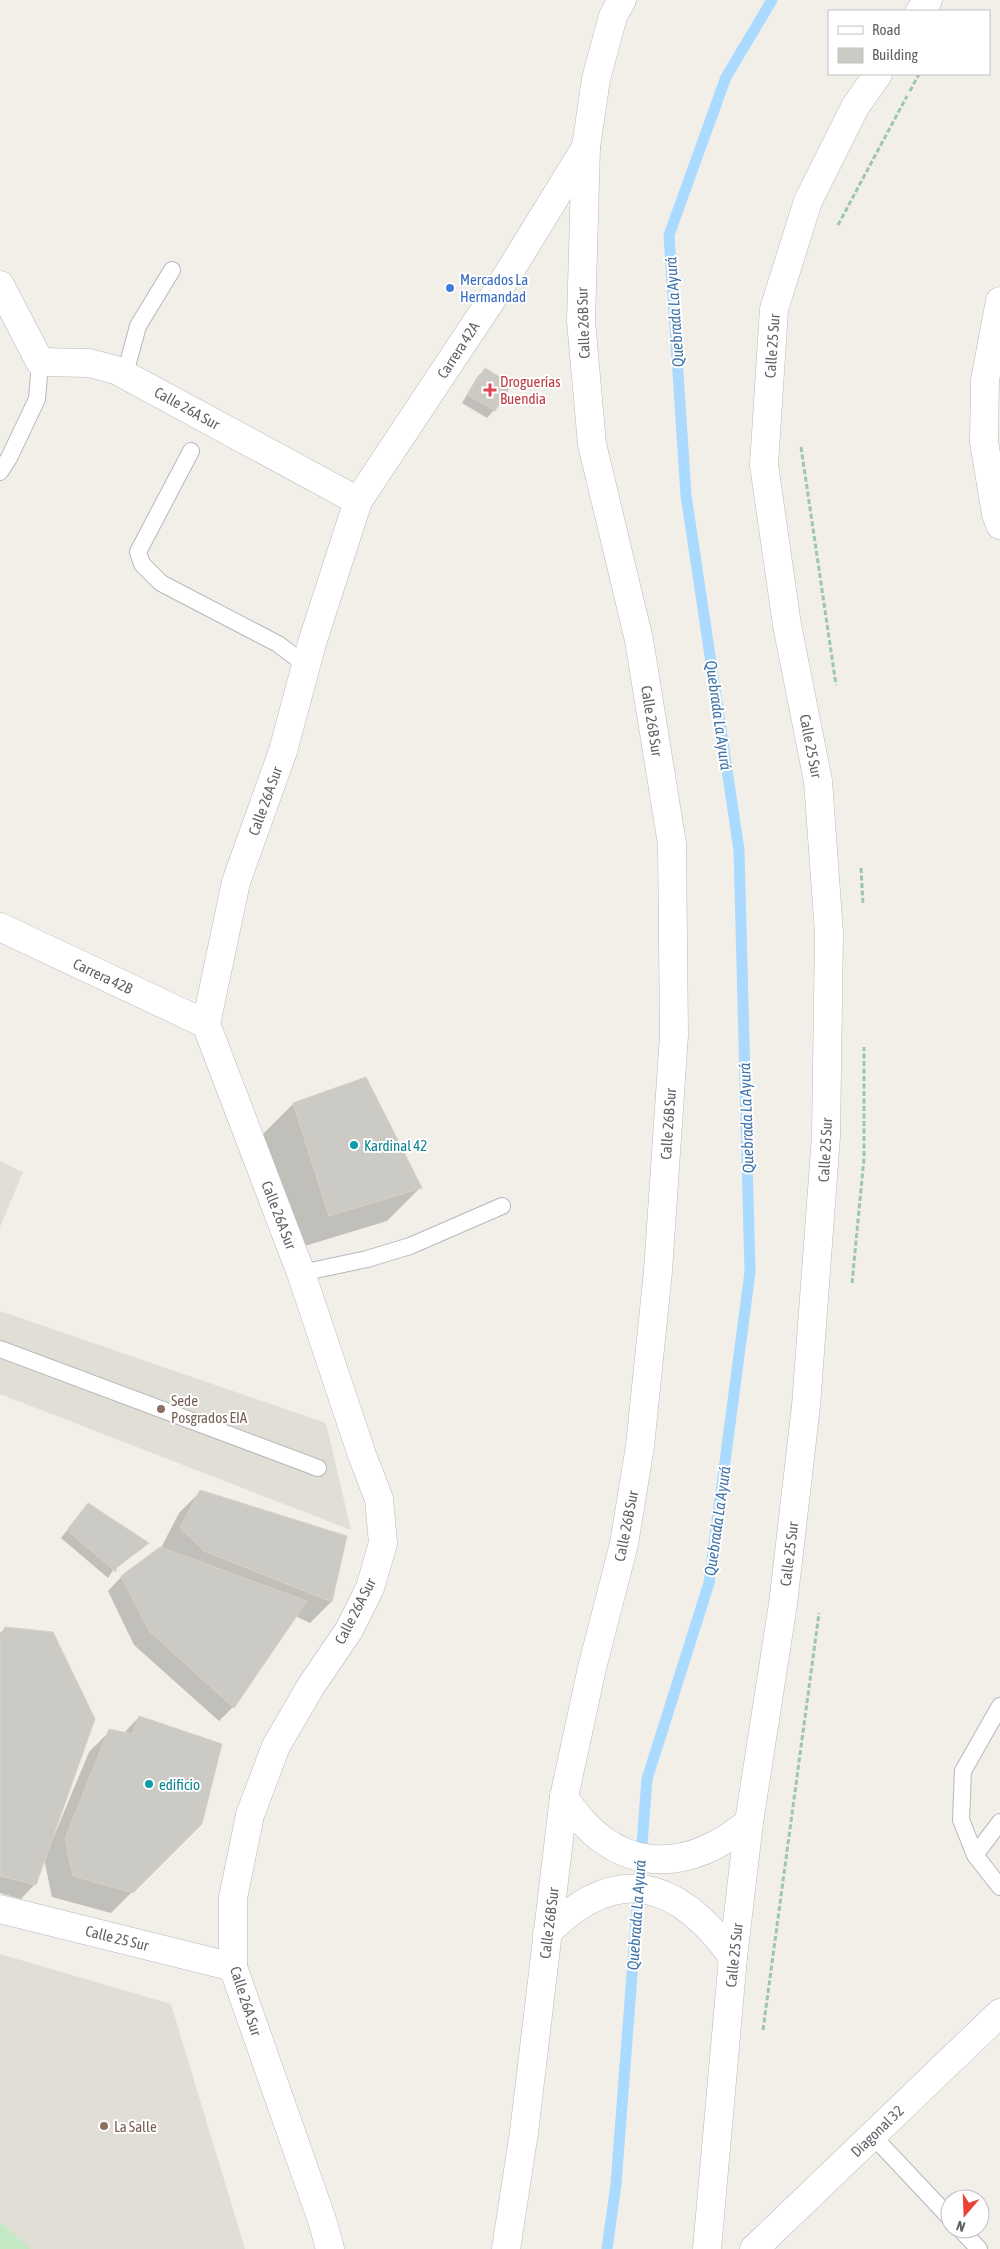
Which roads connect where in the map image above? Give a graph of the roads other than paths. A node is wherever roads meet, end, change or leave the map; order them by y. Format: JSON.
{"nodes":[{"id":1,"x":622,"y":0,"type":"edge"},
{"id":2,"x":877,"y":75,"type":"edge"},
{"id":3,"x":586,"y":147,"type":"junction"},
{"id":4,"x":172,"y":270,"type":"dead end"},
{"id":5,"x":0,"y":285,"type":"edge"},
{"id":6,"x":1000,"y":300,"type":"edge"},
{"id":7,"x":40,"y":362,"type":"junction"},
{"id":8,"x":125,"y":374,"type":"junction"},
{"id":9,"x":992,"y":380,"type":"edge"},
{"id":10,"x":191,"y":450,"type":"dead end"},
{"id":11,"x":0,"y":472,"type":"edge"},
{"id":12,"x":358,"y":501,"type":"junction"},
{"id":13,"x":1000,"y":525,"type":"edge"},
{"id":14,"x":306,"y":665,"type":"junction"},
{"id":15,"x":0,"y":927,"type":"edge"},
{"id":16,"x":206,"y":1024,"type":"junction"},
{"id":17,"x":502,"y":1206,"type":"dead end"},
{"id":18,"x":301,"y":1274,"type":"junction"},
{"id":19,"x":0,"y":1348,"type":"edge"},
{"id":20,"x":318,"y":1468,"type":"dead end"},
{"id":21,"x":1000,"y":1706,"type":"edge"},
{"id":22,"x":564,"y":1797,"type":"junction"},
{"id":23,"x":749,"y":1822,"type":"junction"},
{"id":24,"x":1000,"y":1822,"type":"edge"},
{"id":25,"x":975,"y":1856,"type":"junction"},
{"id":26,"x":1000,"y":1888,"type":"edge"},
{"id":27,"x":0,"y":1909,"type":"edge"},
{"id":28,"x":547,"y":1933,"type":"junction"},
{"id":29,"x":733,"y":1957,"type":"junction"},
{"id":30,"x":233,"y":1967,"type":"junction"},
{"id":31,"x":1000,"y":2012,"type":"edge"},
{"id":32,"x":872,"y":2135,"type":"junction"},
{"id":33,"x":940,"y":2207,"type":"edge"},
{"id":34,"x":970,"y":2239,"type":"edge"},
{"id":35,"x":330,"y":2249,"type":"edge"},
{"id":36,"x":506,"y":2249,"type":"edge"},
{"id":37,"x":707,"y":2249,"type":"edge"},
{"id":38,"x":754,"y":2249,"type":"edge"},
{"id":39,"x":979,"y":2249,"type":"edge"}],
"edges":[{"from":1,"to":3,"type":"main road","name":"Calle 26B Sur"},
{"from":2,"to":23,"type":"main road","name":"Calle 25 Sur"},
{"from":3,"to":12,"type":"main road","name":"Carrera 42A"},
{"from":3,"to":22,"type":"main road","name":"Calle 26B Sur"},
{"from":4,"to":8,"type":"lane"},
{"from":5,"to":7,"type":"main road"},
{"from":6,"to":9,"type":"main road"},
{"from":7,"to":8,"type":"main road","name":"Calle 26A Sur"},
{"from":7,"to":11,"type":"lane"},
{"from":8,"to":12,"type":"main road","name":"Calle 26A Sur"},
{"from":9,"to":13,"type":"main road"},
{"from":10,"to":14,"type":"lane"},
{"from":12,"to":14,"type":"main road","name":"Calle 26A Sur"},
{"from":14,"to":16,"type":"main road","name":"Calle 26A Sur"},
{"from":15,"to":16,"type":"main road","name":"Carrera 42B"},
{"from":16,"to":18,"type":"main road","name":"Calle 26A Sur"},
{"from":17,"to":18,"type":"lane"},
{"from":18,"to":30,"type":"main road","name":"Calle 26A Sur"},
{"from":19,"to":20,"type":"lane"},
{"from":21,"to":25,"type":"lane"},
{"from":22,"to":23,"type":"main road"},
{"from":22,"to":28,"type":"main road","name":"Calle 26B Sur"},
{"from":23,"to":29,"type":"main road","name":"Calle 25 Sur"},
{"from":24,"to":25,"type":"lane"},
{"from":25,"to":26,"type":"lane"},
{"from":27,"to":30,"type":"main road","name":"Calle 25 Sur"},
{"from":28,"to":29,"type":"main road"},
{"from":28,"to":36,"type":"main road","name":"Calle 26B Sur"},
{"from":29,"to":37,"type":"main road","name":"Calle 25 Sur"},
{"from":30,"to":35,"type":"main road","name":"Calle 26A Sur"},
{"from":31,"to":32,"type":"main road","name":"Diagonal 32"},
{"from":32,"to":33,"type":"lane"},
{"from":32,"to":38,"type":"main road","name":"Diagonal 32"},
{"from":34,"to":39,"type":"lane"}]}
